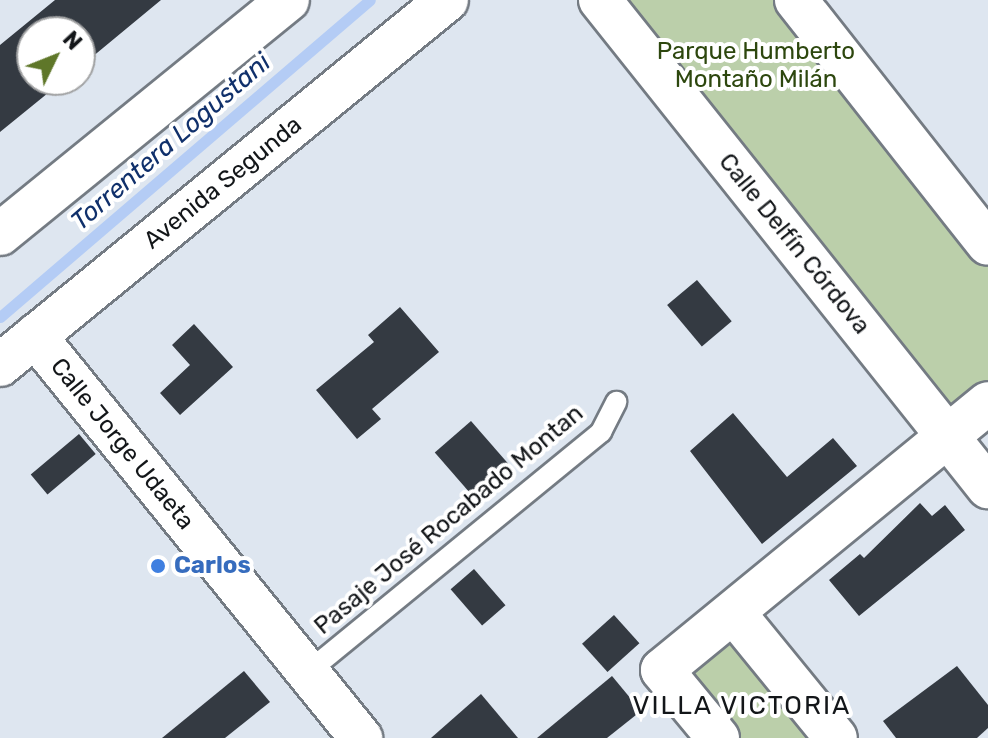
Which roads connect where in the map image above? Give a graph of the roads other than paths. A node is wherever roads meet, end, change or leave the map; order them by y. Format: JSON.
{"nodes":[{"id":1,"x":288,"y":0,"type":"edge"},
{"id":2,"x":447,"y":0,"type":"edge"},
{"id":3,"x":600,"y":0,"type":"edge"},
{"id":4,"x":796,"y":0,"type":"edge"},
{"id":5,"x":0,"y":234,"type":"edge"},
{"id":6,"x":988,"y":244,"type":"edge"},
{"id":7,"x":35,"y":336,"type":"junction"},
{"id":8,"x":0,"y":365,"type":"edge"},
{"id":9,"x":616,"y":402,"type":"dead end"},
{"id":10,"x":988,"y":403,"type":"edge"},
{"id":11,"x":950,"y":439,"type":"junction"},
{"id":12,"x":988,"y":487,"type":"edge"},
{"id":13,"x":734,"y":613,"type":"junction"},
{"id":14,"x":308,"y":672,"type":"junction"},
{"id":15,"x":361,"y":738,"type":"edge"},
{"id":16,"x":718,"y":738,"type":"edge"},
{"id":17,"x":836,"y":738,"type":"edge"}],
"edges":[{"from":1,"to":5,"type":"street"},
{"from":2,"to":7,"type":"street","name":"Avenida Segunda"},
{"from":3,"to":11,"type":"street","name":"Calle Delfín Córdova"},
{"from":4,"to":6,"type":"street"},
{"from":7,"to":8,"type":"street","name":"Avenida Segunda"},
{"from":7,"to":14,"type":"street","name":"Calle Jorge Udaeta"},
{"from":9,"to":14,"type":"lane","name":"Pasaje José Rocabado Montan"},
{"from":10,"to":11,"type":"street"},
{"from":11,"to":12,"type":"street","name":"Calle Delfín Córdova"},
{"from":11,"to":13,"type":"street"},
{"from":13,"to":16,"type":"street"},
{"from":13,"to":17,"type":"street"},
{"from":14,"to":15,"type":"street","name":"Calle Jorge Udaeta"}]}
